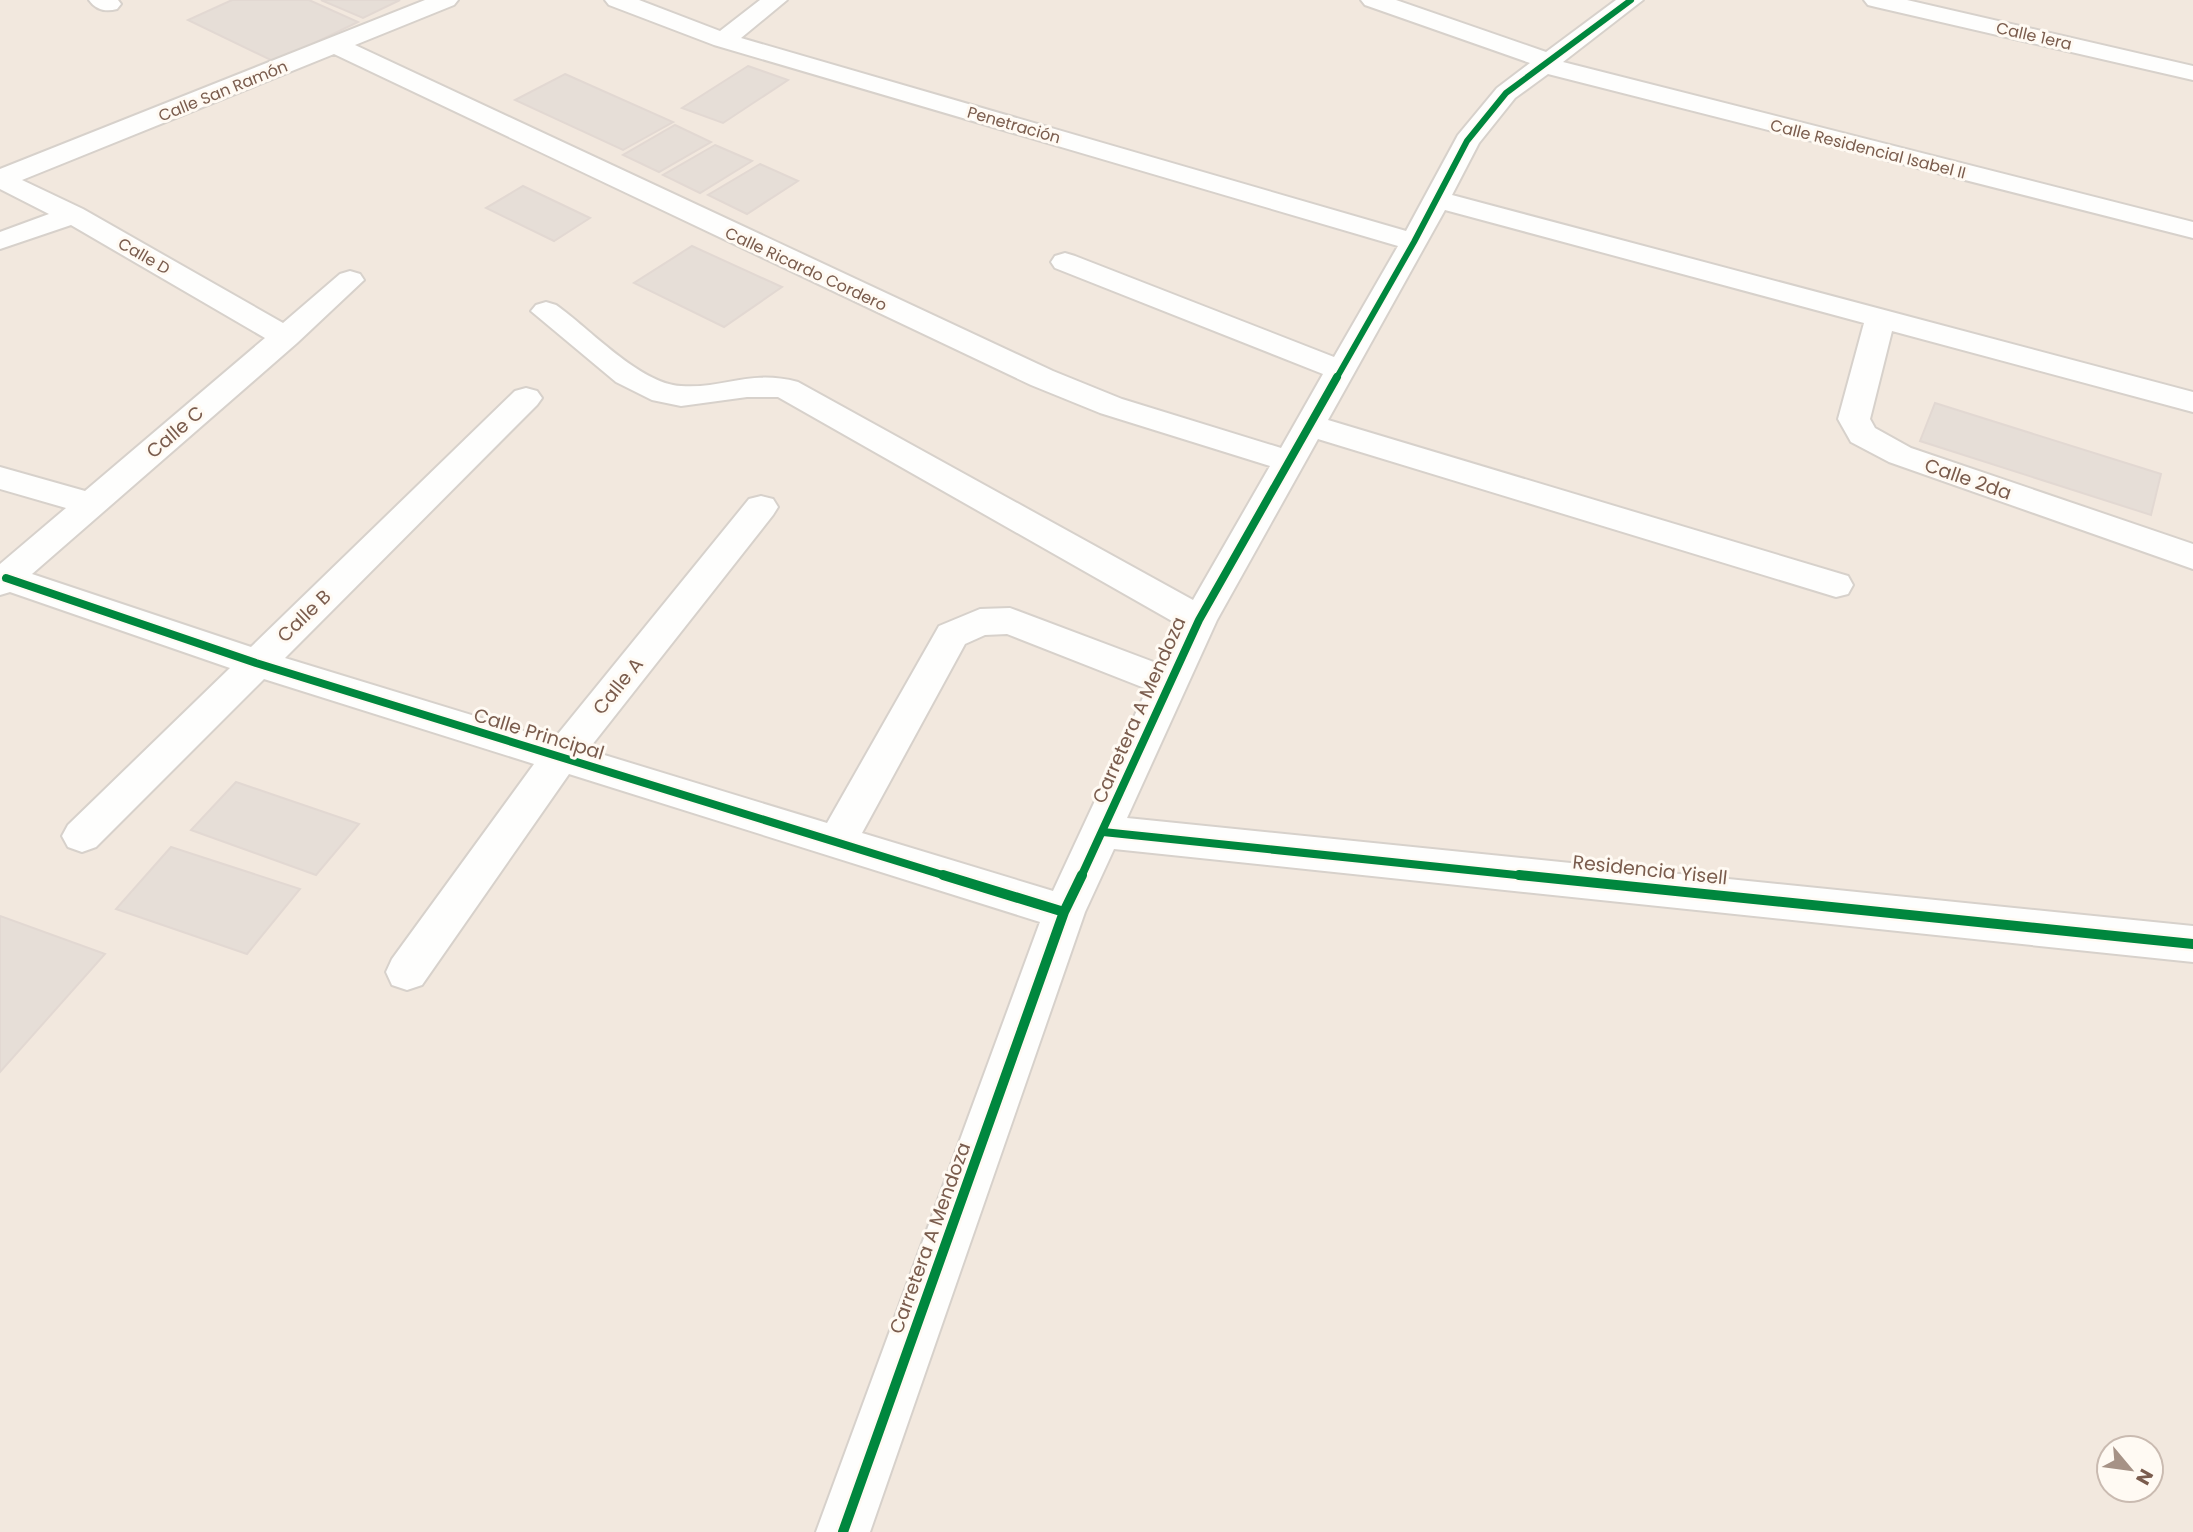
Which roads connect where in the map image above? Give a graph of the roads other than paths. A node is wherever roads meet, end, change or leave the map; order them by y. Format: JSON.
{"nodes":[{"id":1,"x":446,"y":0,"type":"edge"},
{"id":2,"x":617,"y":0,"type":"edge"},
{"id":3,"x":775,"y":0,"type":"edge"},
{"id":4,"x":1373,"y":0,"type":"edge"},
{"id":5,"x":1632,"y":0,"type":"edge"},
{"id":6,"x":1876,"y":0,"type":"edge"},
{"id":7,"x":723,"y":40,"type":"junction"},
{"id":8,"x":337,"y":46,"type":"junction"},
{"id":9,"x":1546,"y":63,"type":"junction"},
{"id":10,"x":2193,"y":73,"type":"edge"},
{"id":11,"x":0,"y":179,"type":"edge"},
{"id":12,"x":1436,"y":199,"type":"junction"},
{"id":13,"x":73,"y":215,"type":"junction"},
{"id":14,"x":2193,"y":230,"type":"edge"},
{"id":15,"x":0,"y":241,"type":"edge"},
{"id":16,"x":1414,"y":242,"type":"junction"},
{"id":17,"x":1065,"y":262,"type":"dead end"},
{"id":18,"x":350,"y":280,"type":"dead end"},
{"id":19,"x":547,"y":311,"type":"dead end"},
{"id":20,"x":1880,"y":318,"type":"junction"},
{"id":21,"x":286,"y":337,"type":"junction"},
{"id":22,"x":1340,"y":370,"type":"junction"},
{"id":23,"x":526,"y":398,"type":"dead end"},
{"id":24,"x":2193,"y":402,"type":"edge"},
{"id":25,"x":1309,"y":425,"type":"junction"},
{"id":26,"x":1288,"y":461,"type":"junction"},
{"id":27,"x":0,"y":478,"type":"edge"},
{"id":28,"x":92,"y":504,"type":"junction"},
{"id":29,"x":761,"y":507,"type":"dead end"},
{"id":30,"x":2193,"y":556,"type":"edge"},
{"id":31,"x":3,"y":580,"type":"edge"},
{"id":32,"x":1836,"y":585,"type":"dead end"},
{"id":33,"x":1199,"y":620,"type":"junction"},
{"id":34,"x":256,"y":663,"type":"junction"},
{"id":35,"x":1167,"y":682,"type":"junction"},
{"id":36,"x":559,"y":759,"type":"junction"},
{"id":37,"x":1103,"y":832,"type":"junction"},
{"id":38,"x":82,"y":836,"type":"dead end"},
{"id":39,"x":836,"y":843,"type":"junction"},
{"id":40,"x":1064,"y":912,"type":"junction"},
{"id":41,"x":2193,"y":944,"type":"edge"},
{"id":42,"x":407,"y":972,"type":"dead end"},
{"id":43,"x":843,"y":1532,"type":"edge"}],
"edges":[{"from":1,"to":8,"type":"street","name":"Calle San Ramón"},
{"from":2,"to":7,"type":"street","name":"Penetración"},
{"from":3,"to":7,"type":"street"},
{"from":4,"to":9,"type":"street","name":"Calle Residencial Isabel II"},
{"from":5,"to":9,"type":"street","name":"Carretera A Mendoza"},
{"from":6,"to":10,"type":"street","name":"Calle 1era"},
{"from":7,"to":16,"type":"street","name":"Penetración"},
{"from":8,"to":11,"type":"street","name":"Calle San Ramón"},
{"from":8,"to":26,"type":"street","name":"Calle Ricardo Cordero"},
{"from":9,"to":12,"type":"street","name":"Carretera A Mendoza"},
{"from":9,"to":14,"type":"street","name":"Calle Residencial Isabel II"},
{"from":11,"to":13,"type":"street","name":"Calle D"},
{"from":12,"to":16,"type":"street","name":"Carretera A Mendoza"},
{"from":12,"to":20,"type":"street"},
{"from":13,"to":15,"type":"street"},
{"from":13,"to":21,"type":"street","name":"Calle D"},
{"from":16,"to":22,"type":"street","name":"Carretera A Mendoza"},
{"from":17,"to":22,"type":"street"},
{"from":18,"to":21,"type":"street","name":"Calle C"},
{"from":19,"to":33,"type":"street"},
{"from":20,"to":24,"type":"street"},
{"from":20,"to":30,"type":"street","name":"Calle 2da"},
{"from":21,"to":28,"type":"street","name":"Calle C"},
{"from":22,"to":25,"type":"street","name":"Carretera A Mendoza"},
{"from":23,"to":34,"type":"street","name":"Calle B"},
{"from":25,"to":26,"type":"street","name":"Carretera A Mendoza"},
{"from":25,"to":32,"type":"street"},
{"from":26,"to":33,"type":"street","name":"Carretera A Mendoza"},
{"from":27,"to":28,"type":"street"},
{"from":28,"to":31,"type":"street","name":"Calle C"},
{"from":29,"to":36,"type":"street","name":"Calle A"},
{"from":31,"to":34,"type":"street","name":"Calle Principal"},
{"from":33,"to":35,"type":"street","name":"Carretera A Mendoza"},
{"from":34,"to":36,"type":"street","name":"Calle Principal"},
{"from":34,"to":38,"type":"street","name":"Calle B"},
{"from":35,"to":37,"type":"street","name":"Carretera A Mendoza"},
{"from":35,"to":39,"type":"street"},
{"from":36,"to":39,"type":"street","name":"Calle Principal"},
{"from":36,"to":42,"type":"street","name":"Calle A"},
{"from":37,"to":40,"type":"street","name":"Carretera A Mendoza"},
{"from":37,"to":41,"type":"street","name":"Residencia Yisell"},
{"from":39,"to":40,"type":"street","name":"Calle Principal"},
{"from":40,"to":43,"type":"street","name":"Carretera A Mendoza"}]}
